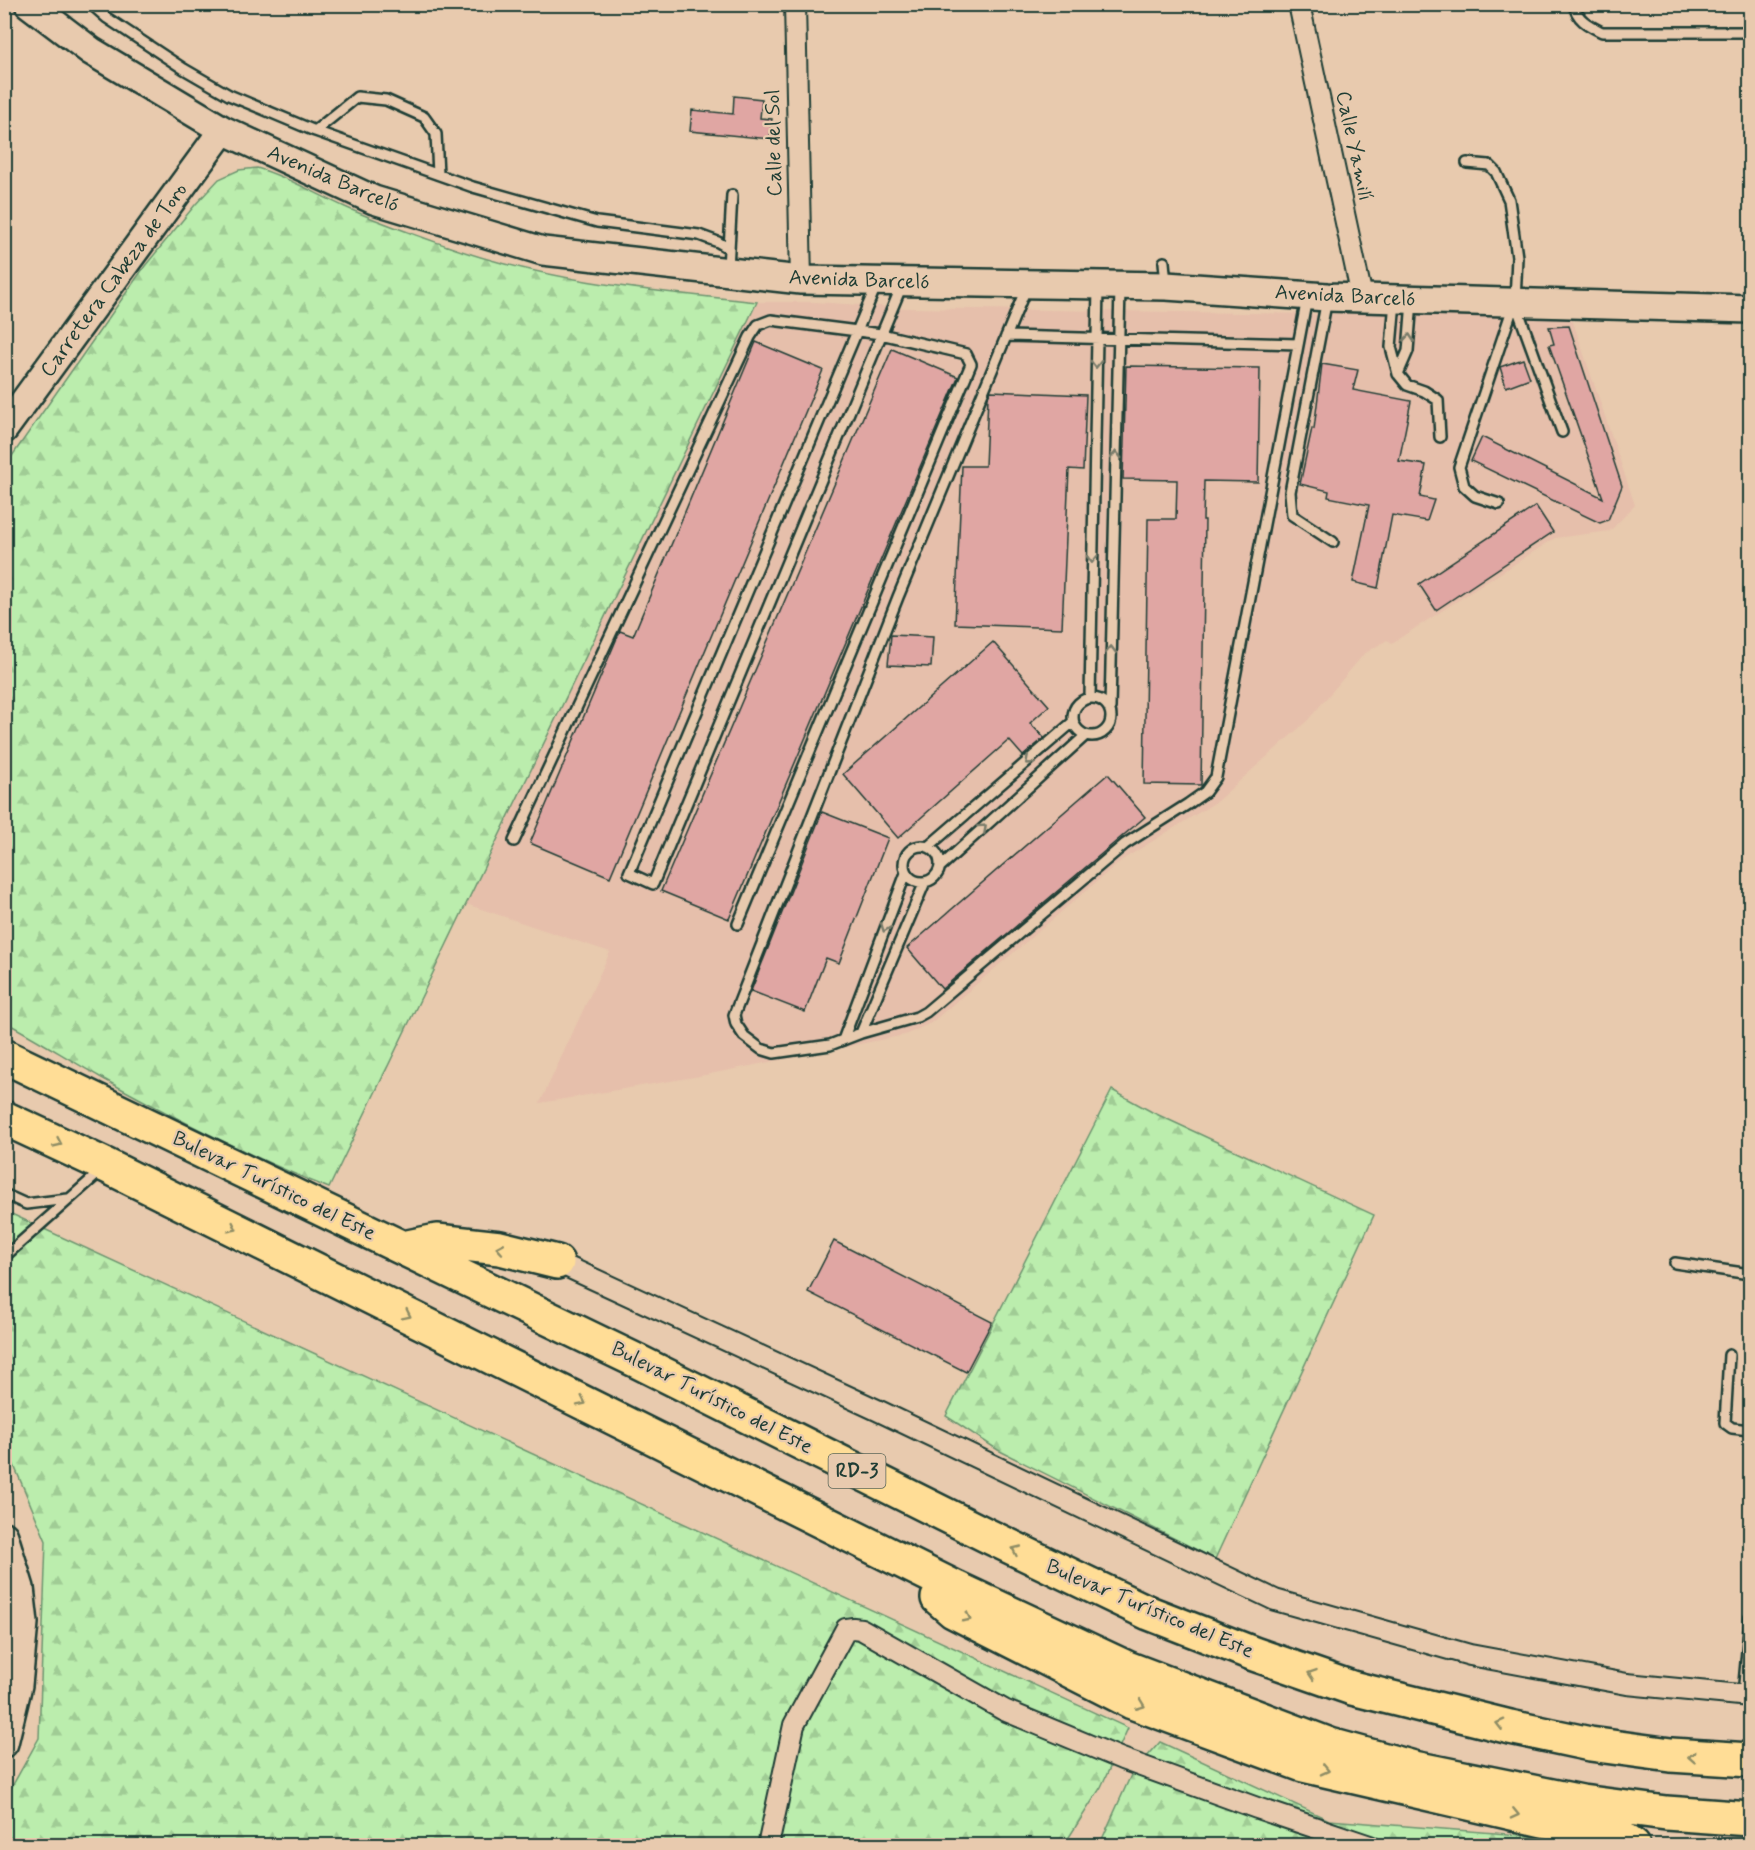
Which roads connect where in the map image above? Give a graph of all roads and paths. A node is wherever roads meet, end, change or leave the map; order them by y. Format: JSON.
{"nodes":[{"id":1,"x":29,"y":4,"type":"edge"},
{"id":2,"x":91,"y":4,"type":"edge"},
{"id":3,"x":795,"y":4,"type":"edge"},
{"id":4,"x":1299,"y":4,"type":"edge"},
{"id":5,"x":1574,"y":4,"type":"edge"},
{"id":6,"x":1750,"y":32,"type":"edge"},
{"id":7,"x":222,"y":130,"type":"junction"},
{"id":8,"x":315,"y":131,"type":"junction"},
{"id":9,"x":1467,"y":163,"type":"dead end"},
{"id":10,"x":438,"y":174,"type":"junction"},
{"id":11,"x":732,"y":195,"type":"dead end"},
{"id":12,"x":728,"y":260,"type":"junction"},
{"id":13,"x":801,"y":280,"type":"junction"},
{"id":14,"x":891,"y":281,"type":"junction"},
{"id":15,"x":1028,"y":284,"type":"junction"},
{"id":16,"x":1109,"y":285,"type":"junction"},
{"id":17,"x":1318,"y":296,"type":"junction"},
{"id":18,"x":1362,"y":297,"type":"junction"},
{"id":19,"x":1404,"y":299,"type":"junction"},
{"id":20,"x":1515,"y":302,"type":"junction"},
{"id":21,"x":1750,"y":309,"type":"edge"},
{"id":22,"x":858,"y":330,"type":"junction"},
{"id":23,"x":881,"y":334,"type":"junction"},
{"id":24,"x":1006,"y":336,"type":"junction"},
{"id":25,"x":1096,"y":338,"type":"junction"},
{"id":26,"x":1119,"y":339,"type":"junction"},
{"id":27,"x":1298,"y":344,"type":"junction"},
{"id":28,"x":1398,"y":374,"type":"junction"},
{"id":29,"x":4,"y":429,"type":"edge"},
{"id":30,"x":1562,"y":432,"type":"dead end"},
{"id":31,"x":1440,"y":436,"type":"dead end"},
{"id":32,"x":1498,"y":504,"type":"dead end"},
{"id":33,"x":1333,"y":542,"type":"dead end"},
{"id":34,"x":1090,"y":697,"type":"junction"},
{"id":35,"x":1110,"y":708,"type":"junction"},
{"id":36,"x":1073,"y":722,"type":"junction"},
{"id":37,"x":1086,"y":735,"type":"junction"},
{"id":38,"x":514,"y":841,"type":"dead end"},
{"id":39,"x":928,"y":846,"type":"junction"},
{"id":40,"x":940,"y":867,"type":"junction"},
{"id":41,"x":906,"y":873,"type":"junction"},
{"id":42,"x":925,"y":882,"type":"junction"},
{"id":43,"x":738,"y":924,"type":"dead end"},
{"id":44,"x":861,"y":1033,"type":"junction"},
{"id":45,"x":843,"y":1040,"type":"junction"},
{"id":46,"x":4,"y":1056,"type":"edge"},
{"id":47,"x":4,"y":1118,"type":"edge"},
{"id":48,"x":107,"y":1166,"type":"junction"},
{"id":49,"x":4,"y":1194,"type":"edge"},
{"id":50,"x":68,"y":1199,"type":"junction"},
{"id":51,"x":403,"y":1248,"type":"junction"},
{"id":52,"x":4,"y":1257,"type":"edge"},
{"id":53,"x":557,"y":1262,"type":"joint"},
{"id":54,"x":1675,"y":1263,"type":"dead end"},
{"id":55,"x":1750,"y":1274,"type":"edge"},
{"id":56,"x":1729,"y":1354,"type":"dead end"},
{"id":57,"x":1750,"y":1430,"type":"edge"},
{"id":58,"x":4,"y":1536,"type":"edge"},
{"id":59,"x":889,"y":1555,"type":"junction"},
{"id":60,"x":1750,"y":1618,"type":"edge"},
{"id":61,"x":1747,"y":1696,"type":"edge"},
{"id":62,"x":4,"y":1743,"type":"edge"},
{"id":63,"x":1750,"y":1760,"type":"edge"},
{"id":64,"x":1750,"y":1819,"type":"edge"},
{"id":65,"x":768,"y":1845,"type":"edge"},
{"id":66,"x":1370,"y":1845,"type":"edge"},
{"id":67,"x":1633,"y":1845,"type":"edge"}],
"edges":[{"from":1,"to":7,"type":"street","name":"Avenida Barceló"},
{"from":2,"to":8,"type":"lane"},
{"from":3,"to":13,"type":"street","name":"Calle del Sol"},
{"from":4,"to":18,"type":"street","name":"Calle Yamilí"},
{"from":5,"to":6,"type":"lane"},
{"from":7,"to":12,"type":"street","name":"Avenida Barceló"},
{"from":7,"to":29,"type":"street","name":"Carretera Cabeza de Toro"},
{"from":8,"to":10,"type":"lane"},
{"from":8,"to":10,"type":"lane"},
{"from":9,"to":20,"type":"lane"},
{"from":10,"to":12,"type":"lane"},
{"from":11,"to":12,"type":"lane"},
{"from":12,"to":13,"type":"street","name":"Avenida Barceló"},
{"from":13,"to":14,"type":"street","name":"Avenida Barceló"},
{"from":14,"to":15,"type":"street","name":"Avenida Barceló"},
{"from":14,"to":22,"type":"lane"},
{"from":14,"to":23,"type":"lane"},
{"from":15,"to":16,"type":"street","name":"Avenida Barceló"},
{"from":15,"to":24,"type":"lane"},
{"from":16,"to":17,"type":"street","name":"Avenida Barceló"},
{"from":16,"to":25,"type":"lane"},
{"from":16,"to":26,"type":"lane"},
{"from":17,"to":18,"type":"street","name":"Avenida Barceló"},
{"from":17,"to":27,"type":"lane"},
{"from":17,"to":33,"type":"lane"},
{"from":18,"to":19,"type":"street","name":"Avenida Barceló"},
{"from":19,"to":20,"type":"street","name":"Avenida Barceló"},
{"from":28,"to":19,"type":"lane","one_way":true},
{"from":19,"to":28,"type":"lane"},
{"from":20,"to":21,"type":"street","name":"Avenida Barceló"},
{"from":20,"to":30,"type":"lane"},
{"from":20,"to":32,"type":"lane"},
{"from":22,"to":23,"type":"lane"},
{"from":22,"to":23,"type":"lane"},
{"from":22,"to":38,"type":"lane"},
{"from":23,"to":43,"type":"lane"},
{"from":24,"to":25,"type":"lane"},
{"from":24,"to":45,"type":"lane"},
{"from":25,"to":26,"type":"lane"},
{"from":25,"to":34,"type":"lane","one_way":true},
{"from":26,"to":27,"type":"lane"},
{"from":35,"to":26,"type":"lane","one_way":true},
{"from":27,"to":44,"type":"lane"},
{"from":28,"to":31,"type":"lane"},
{"from":34,"to":35,"type":"lane"},
{"from":34,"to":36,"type":"lane"},
{"from":35,"to":37,"type":"lane"},
{"from":36,"to":37,"type":"lane"},
{"from":36,"to":39,"type":"lane","one_way":true},
{"from":40,"to":37,"type":"lane","one_way":true},
{"from":39,"to":40,"type":"lane"},
{"from":39,"to":41,"type":"lane"},
{"from":40,"to":42,"type":"lane"},
{"from":41,"to":42,"type":"lane"},
{"from":41,"to":45,"type":"lane","one_way":true},
{"from":42,"to":44,"type":"lane"},
{"from":44,"to":45,"type":"lane"},
{"from":46,"to":51,"type":"highway","name":"Bulevar Turístico del Este","number":"RD-3"},
{"from":47,"to":48,"type":"highway","one_way":true},
{"from":48,"to":50,"type":"lane"},
{"from":48,"to":59,"type":"highway","one_way":true},
{"from":49,"to":50,"type":"lane"},
{"from":50,"to":52,"type":"lane"},
{"from":53,"to":51,"type":"highway","one_way":true},
{"from":63,"to":51,"type":"highway","name":"Bulevar Turístico del Este","number":"RD-3","one_way":true},
{"from":53,"to":61,"type":"street"},
{"from":54,"to":55,"type":"lane"},
{"from":56,"to":57,"type":"lane"},
{"from":58,"to":62,"type":"street"},
{"from":59,"to":64,"type":"highway"},
{"from":59,"to":67,"type":"highway","one_way":true},
{"from":60,"to":61,"type":"lane"},
{"from":65,"to":66,"type":"street"}]}
